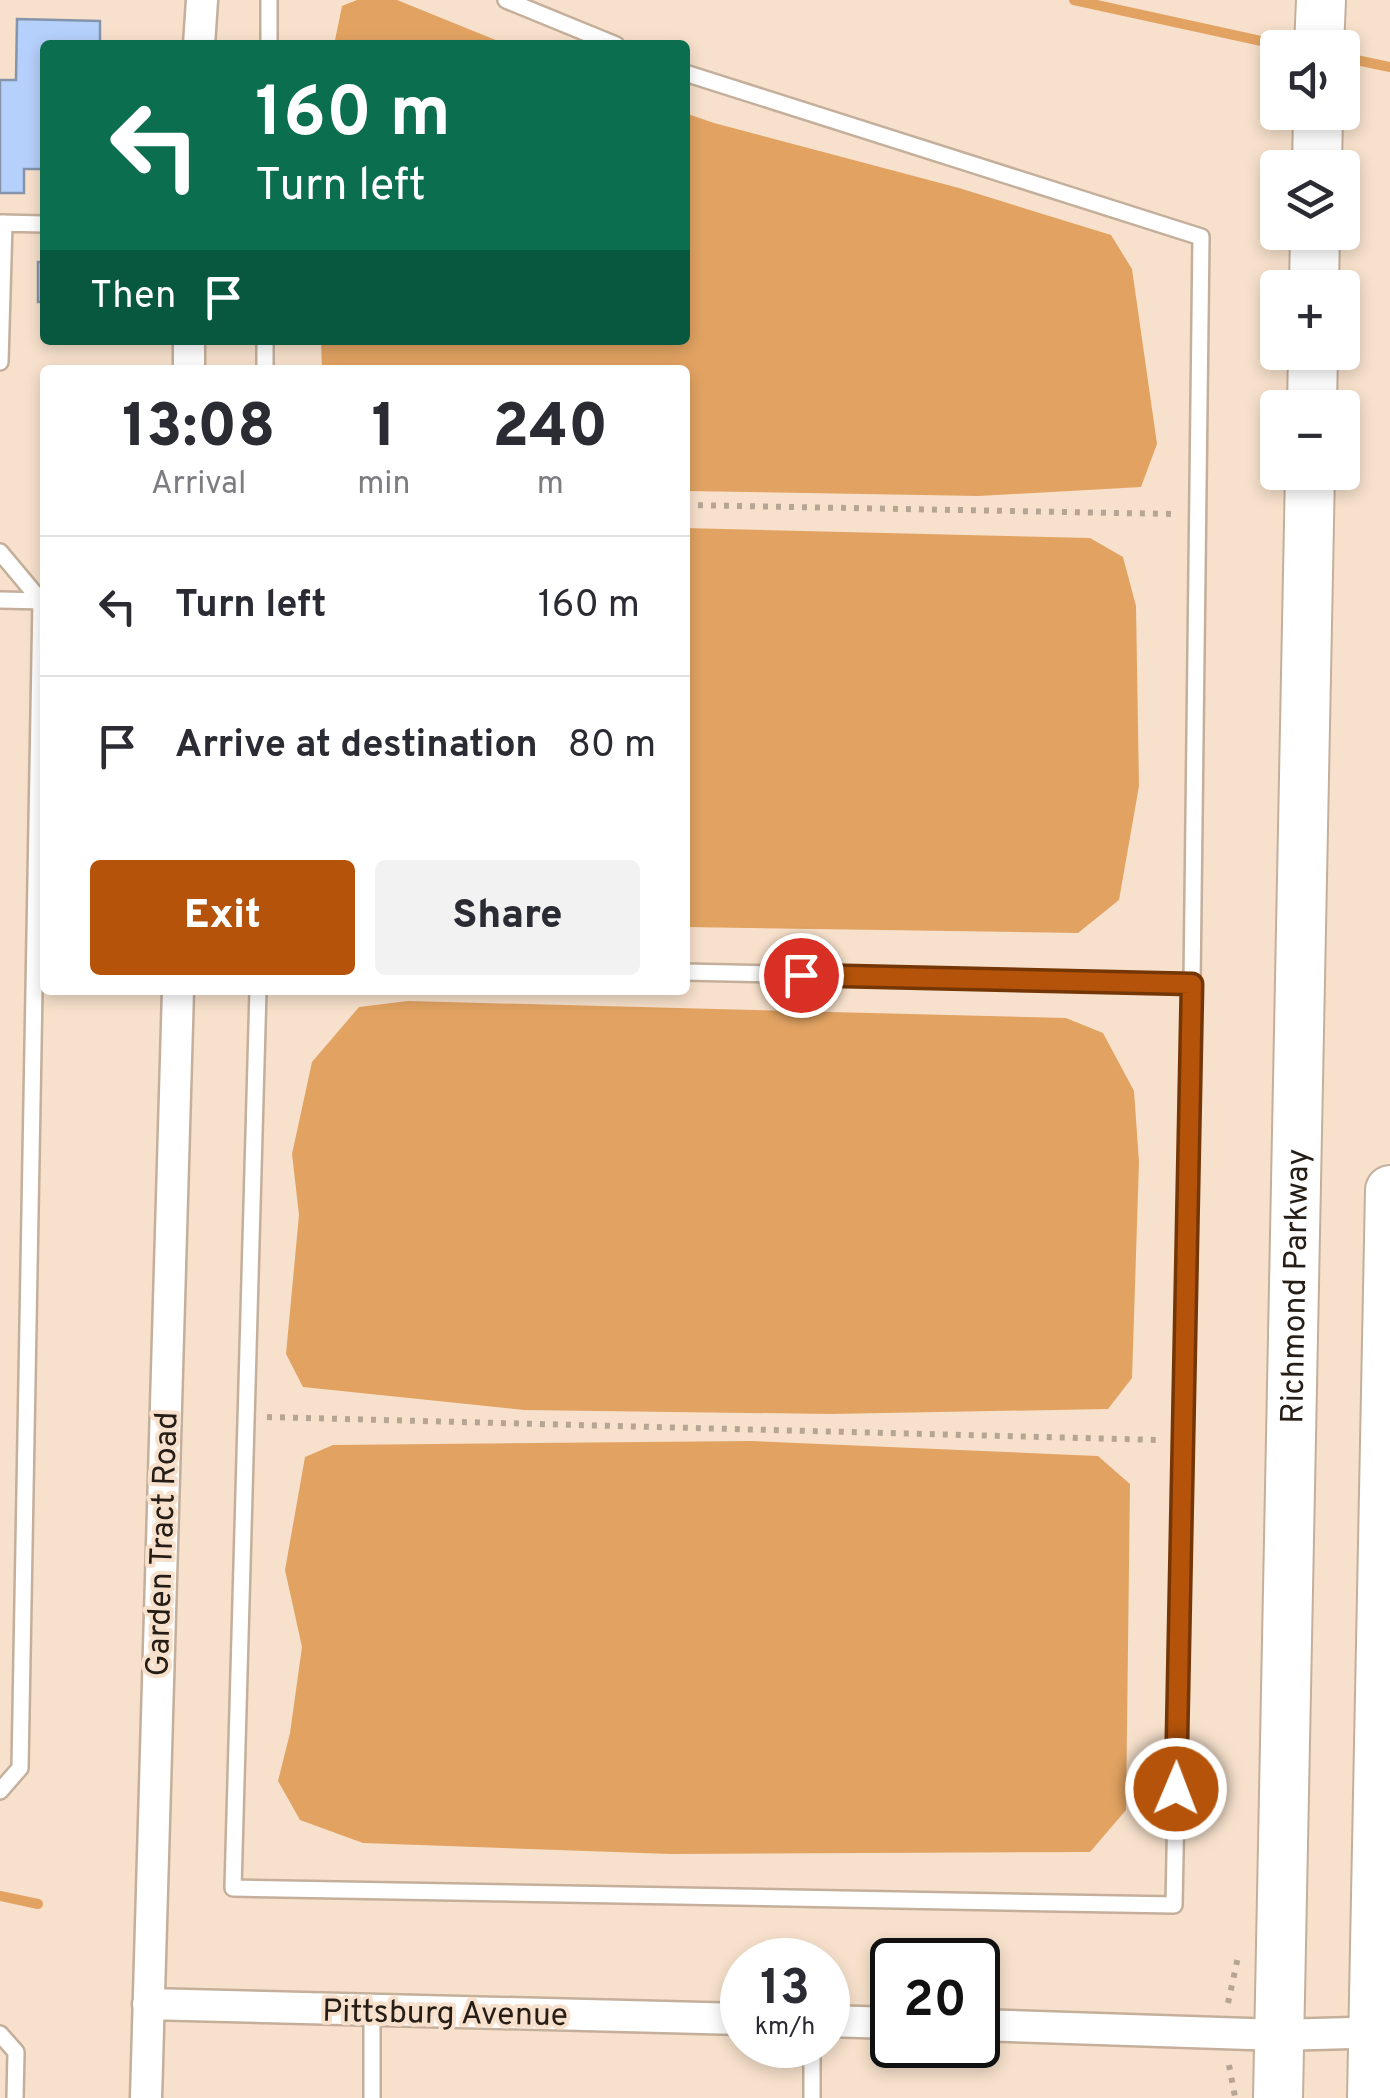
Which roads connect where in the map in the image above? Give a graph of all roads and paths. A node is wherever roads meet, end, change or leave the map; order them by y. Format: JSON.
{"nodes":[{"id":1,"x":202,"y":0,"type":"edge"},
{"id":2,"x":269,"y":0,"type":"edge"},
{"id":3,"x":506,"y":0,"type":"edge"},
{"id":4,"x":1320,"y":0,"type":"edge"},
{"id":5,"x":1319,"y":30,"type":"edge"},
{"id":6,"x":199,"y":40,"type":"edge"},
{"id":7,"x":268,"y":40,"type":"edge"},
{"id":8,"x":604,"y":40,"type":"edge"},
{"id":9,"x":690,"y":75,"type":"edge"},
{"id":10,"x":2,"y":223,"type":"edge"},
{"id":11,"x":40,"y":224,"type":"edge"},
{"id":12,"x":0,"y":362,"type":"edge"},
{"id":13,"x":1310,"y":490,"type":"edge"},
{"id":14,"x":690,"y":505,"type":"edge"},
{"id":15,"x":1198,"y":514,"type":"junction"},
{"id":16,"x":0,"y":552,"type":"edge"},
{"id":17,"x":40,"y":598,"type":"edge"},
{"id":18,"x":0,"y":600,"type":"edge"},
{"id":19,"x":40,"y":601,"type":"edge"},
{"id":20,"x":40,"y":753,"type":"edge"},
{"id":21,"x":690,"y":972,"type":"edge"},
{"id":22,"x":1192,"y":984,"type":"junction"},
{"id":23,"x":178,"y":995,"type":"edge"},
{"id":24,"x":258,"y":995,"type":"edge"},
{"id":25,"x":1390,"y":1190,"type":"edge"},
{"id":26,"x":246,"y":1416,"type":"junction"},
{"id":27,"x":1184,"y":1440,"type":"junction"},
{"id":28,"x":0,"y":1791,"type":"edge"},
{"id":29,"x":148,"y":2004,"type":"junction"},
{"id":30,"x":372,"y":2010,"type":"junction"},
{"id":31,"x":720,"y":2018,"type":"edge"},
{"id":32,"x":1000,"y":2026,"type":"edge"},
{"id":33,"x":1381,"y":2032,"type":"edge"},
{"id":34,"x":0,"y":2034,"type":"edge"},
{"id":35,"x":1278,"y":2035,"type":"junction"},
{"id":36,"x":812,"y":2068,"type":"edge"},
{"id":37,"x":15,"y":2098,"type":"edge"},
{"id":38,"x":146,"y":2098,"type":"edge"},
{"id":39,"x":372,"y":2098,"type":"edge"},
{"id":40,"x":812,"y":2098,"type":"edge"},
{"id":41,"x":1278,"y":2098,"type":"edge"},
{"id":42,"x":1372,"y":2098,"type":"edge"}],
"edges":[{"from":1,"to":6,"type":"street"},
{"from":2,"to":7,"type":"lane"},
{"from":3,"to":8,"type":"lane"},
{"from":4,"to":5,"type":"highway"},
{"from":9,"to":15,"type":"lane"},
{"from":10,"to":11,"type":"lane"},
{"from":10,"to":12,"type":"lane"},
{"from":13,"to":35,"type":"highway","name":"Richmond Parkway"},
{"from":14,"to":15,"type":"path"},
{"from":15,"to":22,"type":"lane"},
{"from":16,"to":17,"type":"lane"},
{"from":18,"to":19,"type":"lane"},
{"from":20,"to":28,"type":"lane"},
{"from":21,"to":22,"type":"lane"},
{"from":22,"to":27,"type":"lane"},
{"from":23,"to":29,"type":"street","name":"Garden Tract Road"},
{"from":24,"to":26,"type":"lane"},
{"from":25,"to":33,"type":"highway"},
{"from":26,"to":27,"type":"path"},
{"from":26,"to":27,"type":"lane"},
{"from":29,"to":30,"type":"street","name":"Pittsburg Avenue"},
{"from":29,"to":38,"type":"street","name":"Garden Tract Road"},
{"from":30,"to":31,"type":"street","name":"Pittsburg Avenue"},
{"from":30,"to":39,"type":"lane"},
{"from":32,"to":35,"type":"street"},
{"from":33,"to":35,"type":"street"},
{"from":33,"to":42,"type":"highway"},
{"from":34,"to":37,"type":"lane"},
{"from":35,"to":41,"type":"highway","name":"Richmond Parkway"},
{"from":36,"to":40,"type":"lane"}]}
